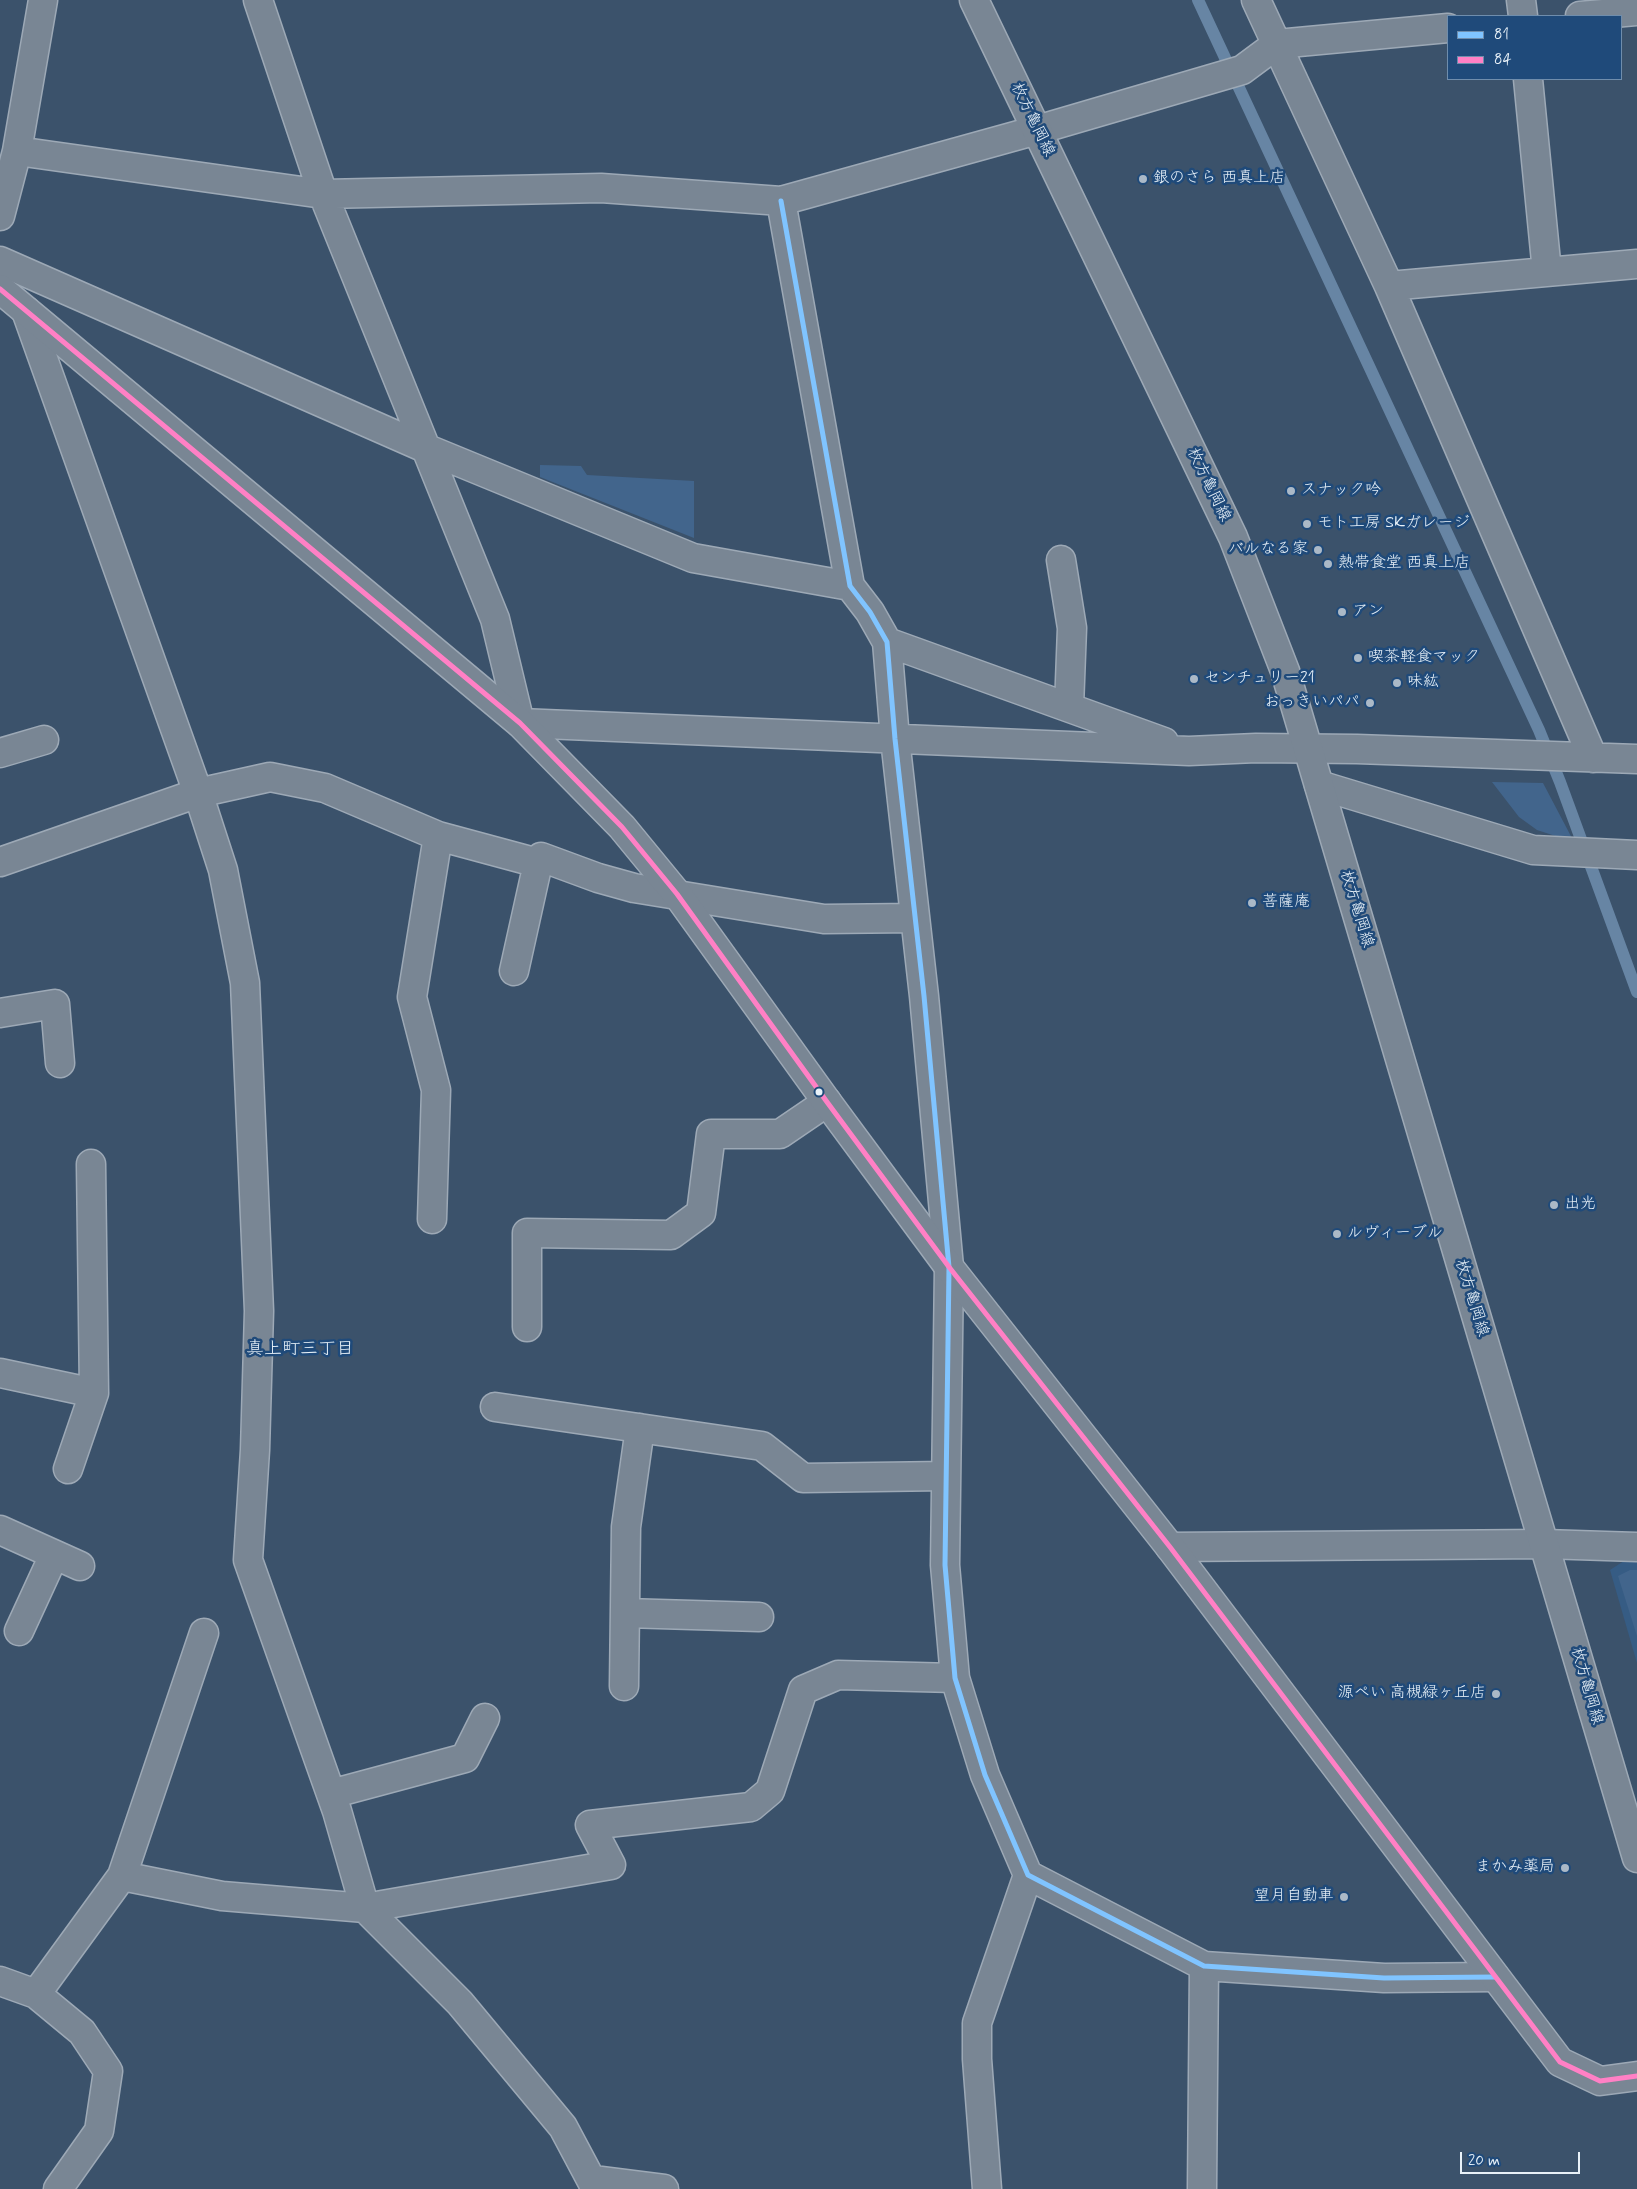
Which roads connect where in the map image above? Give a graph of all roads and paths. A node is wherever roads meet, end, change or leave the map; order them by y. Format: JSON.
{"nodes":[{"id":1,"x":43,"y":0,"type":"edge"},
{"id":2,"x":258,"y":0,"type":"edge"},
{"id":3,"x":974,"y":0,"type":"edge"},
{"id":4,"x":1256,"y":0,"type":"edge"},
{"id":5,"x":1521,"y":0,"type":"edge"},
{"id":6,"x":1637,"y":11,"type":"edge"},
{"id":7,"x":1523,"y":15,"type":"edge"},
{"id":8,"x":1591,"y":15,"type":"edge"},
{"id":9,"x":1447,"y":28,"type":"edge"},
{"id":10,"x":1278,"y":44,"type":"junction"},
{"id":11,"x":1528,"y":80,"type":"edge"},
{"id":12,"x":1037,"y":130,"type":"junction"},
{"id":13,"x":17,"y":151,"type":"junction"},
{"id":14,"x":322,"y":194,"type":"junction"},
{"id":15,"x":781,"y":201,"type":"junction"},
{"id":16,"x":0,"y":216,"type":"edge"},
{"id":17,"x":0,"y":261,"type":"edge"},
{"id":18,"x":1637,"y":264,"type":"edge"},
{"id":19,"x":1547,"y":272,"type":"junction"},
{"id":20,"x":1389,"y":286,"type":"junction"},
{"id":21,"x":0,"y":289,"type":"edge"},
{"id":22,"x":26,"y":311,"type":"junction"},
{"id":23,"x":424,"y":448,"type":"junction"},
{"id":24,"x":1062,"y":560,"type":"dead end"},
{"id":25,"x":850,"y":586,"type":"junction"},
{"id":26,"x":887,"y":642,"type":"junction"},
{"id":27,"x":1069,"y":707,"type":"junction"},
{"id":28,"x":520,"y":723,"type":"junction"},
{"id":29,"x":895,"y":739,"type":"junction"},
{"id":30,"x":44,"y":740,"type":"dead end"},
{"id":31,"x":1307,"y":748,"type":"junction"},
{"id":32,"x":1189,"y":751,"type":"junction"},
{"id":33,"x":0,"y":753,"type":"edge"},
{"id":34,"x":1593,"y":758,"type":"junction"},
{"id":35,"x":1637,"y":759,"type":"edge"},
{"id":36,"x":1319,"y":785,"type":"junction"},
{"id":37,"x":198,"y":793,"type":"junction"},
{"id":38,"x":438,"y":836,"type":"junction"},
{"id":39,"x":1637,"y":855,"type":"edge"},
{"id":40,"x":0,"y":862,"type":"edge"},
{"id":41,"x":538,"y":863,"type":"junction"},
{"id":42,"x":677,"y":894,"type":"junction"},
{"id":43,"x":915,"y":918,"type":"junction"},
{"id":44,"x":514,"y":971,"type":"dead end"},
{"id":45,"x":0,"y":1013,"type":"edge"},
{"id":46,"x":60,"y":1063,"type":"dead end"},
{"id":47,"x":827,"y":1102,"type":"junction"},
{"id":48,"x":91,"y":1164,"type":"dead end"},
{"id":49,"x":432,"y":1219,"type":"dead end"},
{"id":50,"x":949,"y":1267,"type":"junction"},
{"id":51,"x":527,"y":1327,"type":"dead end"},
{"id":52,"x":0,"y":1373,"type":"edge"},
{"id":53,"x":94,"y":1393,"type":"junction"},
{"id":54,"x":495,"y":1407,"type":"dead end"},
{"id":55,"x":640,"y":1428,"type":"junction"},
{"id":56,"x":68,"y":1469,"type":"dead end"},
{"id":57,"x":946,"y":1476,"type":"junction"},
{"id":58,"x":0,"y":1530,"type":"edge"},
{"id":59,"x":1544,"y":1544,"type":"junction"},
{"id":60,"x":1170,"y":1547,"type":"junction"},
{"id":61,"x":1637,"y":1547,"type":"edge"},
{"id":62,"x":54,"y":1555,"type":"junction"},
{"id":63,"x":80,"y":1566,"type":"dead end"},
{"id":64,"x":625,"y":1612,"type":"junction"},
{"id":65,"x":759,"y":1616,"type":"dead end"},
{"id":66,"x":19,"y":1631,"type":"dead end"},
{"id":67,"x":204,"y":1633,"type":"dead end"},
{"id":68,"x":955,"y":1678,"type":"junction"},
{"id":69,"x":624,"y":1686,"type":"dead end"},
{"id":70,"x":485,"y":1718,"type":"dead end"},
{"id":71,"x":331,"y":1794,"type":"junction"},
{"id":72,"x":1637,"y":1858,"type":"edge"},
{"id":73,"x":1028,"y":1875,"type":"junction"},
{"id":74,"x":122,"y":1876,"type":"junction"},
{"id":75,"x":365,"y":1908,"type":"junction"},
{"id":76,"x":1204,"y":1966,"type":"junction"},
{"id":77,"x":1495,"y":1977,"type":"junction"},
{"id":78,"x":0,"y":1981,"type":"edge"},
{"id":79,"x":36,"y":1994,"type":"junction"},
{"id":80,"x":1637,"y":2076,"type":"edge"},
{"id":81,"x":595,"y":2184,"type":"edge"},
{"id":82,"x":58,"y":2189,"type":"edge"},
{"id":83,"x":664,"y":2189,"type":"edge"},
{"id":84,"x":987,"y":2189,"type":"edge"},
{"id":85,"x":1202,"y":2189,"type":"edge"}],
"edges":[{"from":1,"to":13,"type":"street"},
{"from":2,"to":14,"type":"street"},
{"from":3,"to":12,"type":"street","name":"枚方亀岡線"},
{"from":4,"to":10,"type":"street"},
{"from":5,"to":7,"type":"street"},
{"from":6,"to":8,"type":"street"},
{"from":9,"to":10,"type":"street"},
{"from":10,"to":12,"type":"street"},
{"from":10,"to":20,"type":"street"},
{"from":11,"to":19,"type":"street"},
{"from":12,"to":15,"type":"street"},
{"from":12,"to":31,"type":"street","name":"枚方亀岡線"},
{"from":13,"to":14,"type":"street"},
{"from":13,"to":16,"type":"street"},
{"from":14,"to":15,"type":"street"},
{"from":14,"to":23,"type":"street"},
{"from":15,"to":25,"type":"street"},
{"from":17,"to":23,"type":"street"},
{"from":18,"to":19,"type":"street"},
{"from":19,"to":20,"type":"street"},
{"from":20,"to":34,"type":"street"},
{"from":21,"to":22,"type":"street"},
{"from":22,"to":28,"type":"street"},
{"from":22,"to":37,"type":"street"},
{"from":23,"to":25,"type":"street"},
{"from":23,"to":28,"type":"street"},
{"from":24,"to":27,"type":"street"},
{"from":25,"to":26,"type":"street"},
{"from":26,"to":27,"type":"street"},
{"from":26,"to":29,"type":"street"},
{"from":27,"to":32,"type":"street"},
{"from":28,"to":29,"type":"street"},
{"from":28,"to":42,"type":"street"},
{"from":29,"to":32,"type":"street"},
{"from":29,"to":43,"type":"street"},
{"from":30,"to":33,"type":"street"},
{"from":31,"to":32,"type":"street"},
{"from":31,"to":34,"type":"street"},
{"from":31,"to":36,"type":"street","name":"枚方亀岡線"},
{"from":34,"to":35,"type":"street"},
{"from":36,"to":39,"type":"street"},
{"from":36,"to":59,"type":"street","name":"枚方亀岡線"},
{"from":37,"to":38,"type":"street"},
{"from":37,"to":40,"type":"street"},
{"from":37,"to":71,"type":"street"},
{"from":38,"to":41,"type":"street"},
{"from":38,"to":49,"type":"street"},
{"from":41,"to":42,"type":"street"},
{"from":41,"to":44,"type":"street"},
{"from":42,"to":43,"type":"street"},
{"from":42,"to":47,"type":"street"},
{"from":43,"to":50,"type":"street"},
{"from":45,"to":46,"type":"street"},
{"from":47,"to":50,"type":"street"},
{"from":47,"to":51,"type":"street"},
{"from":48,"to":53,"type":"street"},
{"from":50,"to":57,"type":"street"},
{"from":50,"to":60,"type":"street"},
{"from":52,"to":53,"type":"street"},
{"from":53,"to":56,"type":"street"},
{"from":54,"to":55,"type":"street"},
{"from":55,"to":57,"type":"street"},
{"from":55,"to":64,"type":"street"},
{"from":57,"to":68,"type":"street"},
{"from":58,"to":62,"type":"street"},
{"from":59,"to":60,"type":"street"},
{"from":59,"to":61,"type":"street"},
{"from":59,"to":72,"type":"street","name":"枚方亀岡線"},
{"from":60,"to":77,"type":"street"},
{"from":62,"to":63,"type":"street"},
{"from":62,"to":66,"type":"street"},
{"from":64,"to":65,"type":"street"},
{"from":64,"to":69,"type":"street"},
{"from":67,"to":74,"type":"street"},
{"from":68,"to":73,"type":"street"},
{"from":68,"to":75,"type":"street"},
{"from":70,"to":71,"type":"street"},
{"from":71,"to":75,"type":"street"},
{"from":73,"to":76,"type":"street"},
{"from":73,"to":84,"type":"street"},
{"from":74,"to":75,"type":"street"},
{"from":74,"to":79,"type":"street"},
{"from":75,"to":81,"type":"street"},
{"from":76,"to":77,"type":"street"},
{"from":76,"to":85,"type":"street"},
{"from":77,"to":80,"type":"street"},
{"from":78,"to":79,"type":"street"},
{"from":79,"to":82,"type":"street"},
{"from":81,"to":83,"type":"street"}]}
